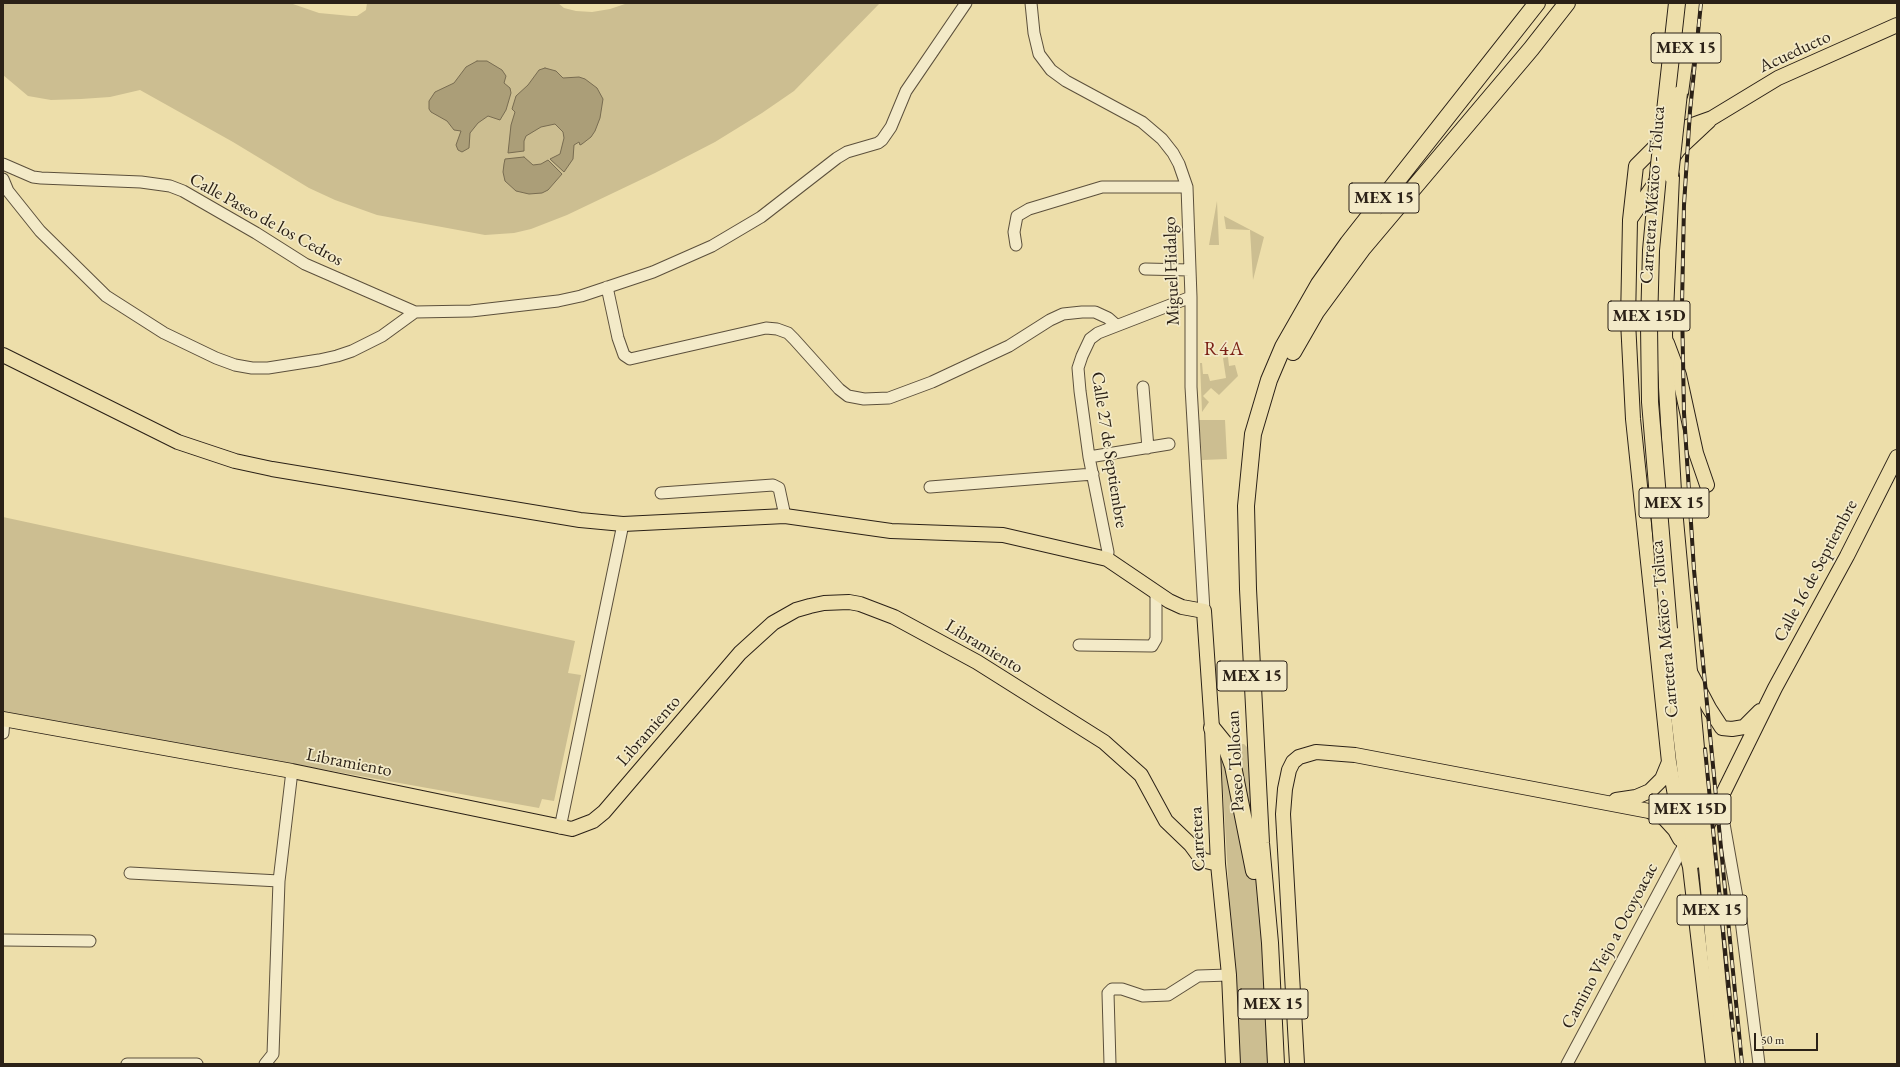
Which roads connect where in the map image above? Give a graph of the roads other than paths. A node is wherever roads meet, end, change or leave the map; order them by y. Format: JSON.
{"nodes":[{"id":1,"x":966,"y":3,"type":"edge"},
{"id":2,"x":1031,"y":3,"type":"edge"},
{"id":3,"x":1536,"y":3,"type":"edge"},
{"id":4,"x":1566,"y":3,"type":"edge"},
{"id":5,"x":1677,"y":3,"type":"edge"},
{"id":6,"x":1692,"y":3,"type":"edge"},
{"id":7,"x":1897,"y":25,"type":"edge"},
{"id":8,"x":1680,"y":93,"type":"joint"},
{"id":9,"x":1712,"y":118,"type":"junction"},
{"id":10,"x":3,"y":164,"type":"edge"},
{"id":11,"x":1671,"y":176,"type":"joint"},
{"id":12,"x":3,"y":179,"type":"edge"},
{"id":13,"x":1187,"y":187,"type":"junction"},
{"id":14,"x":1630,"y":220,"type":"junction"},
{"id":15,"x":1016,"y":245,"type":"dead end"},
{"id":16,"x":1145,"y":269,"type":"dead end"},
{"id":17,"x":1190,"y":270,"type":"junction"},
{"id":18,"x":607,"y":287,"type":"junction"},
{"id":19,"x":1191,"y":297,"type":"junction"},
{"id":20,"x":415,"y":312,"type":"junction"},
{"id":21,"x":1116,"y":325,"type":"junction"},
{"id":22,"x":1664,"y":335,"type":"junction"},
{"id":23,"x":3,"y":355,"type":"edge"},
{"id":24,"x":1143,"y":387,"type":"dead end"},
{"id":25,"x":1259,"y":410,"type":"junction"},
{"id":26,"x":1169,"y":444,"type":"dead end"},
{"id":27,"x":1148,"y":448,"type":"junction"},
{"id":28,"x":1089,"y":457,"type":"junction"},
{"id":29,"x":1897,"y":457,"type":"edge"},
{"id":30,"x":1093,"y":474,"type":"junction"},
{"id":31,"x":1707,"y":485,"type":"dead end"},
{"id":32,"x":930,"y":487,"type":"dead end"},
{"id":33,"x":661,"y":493,"type":"dead end"},
{"id":34,"x":785,"y":516,"type":"junction"},
{"id":35,"x":623,"y":524,"type":"junction"},
{"id":36,"x":1107,"y":558,"type":"junction"},
{"id":37,"x":1156,"y":593,"type":"junction"},
{"id":38,"x":1204,"y":611,"type":"junction"},
{"id":39,"x":1078,"y":645,"type":"dead end"},
{"id":40,"x":1689,"y":670,"type":"junction"},
{"id":41,"x":1767,"y":704,"type":"junction"},
{"id":42,"x":3,"y":724,"type":"edge"},
{"id":43,"x":1212,"y":728,"type":"junction"},
{"id":44,"x":1669,"y":762,"type":"junction"},
{"id":45,"x":292,"y":772,"type":"junction"},
{"id":46,"x":1601,"y":800,"type":"junction"},
{"id":47,"x":1720,"y":801,"type":"junction"},
{"id":48,"x":560,"y":828,"type":"junction"},
{"id":49,"x":1704,"y":832,"type":"junction"},
{"id":50,"x":1684,"y":845,"type":"junction"},
{"id":51,"x":1218,"y":864,"type":"junction"},
{"id":52,"x":130,"y":874,"type":"dead end"},
{"id":53,"x":279,"y":881,"type":"junction"},
{"id":54,"x":3,"y":940,"type":"edge"},
{"id":55,"x":90,"y":941,"type":"dead end"},
{"id":56,"x":1270,"y":943,"type":"junction"},
{"id":57,"x":1229,"y":975,"type":"junction"},
{"id":58,"x":1718,"y":987,"type":"junction"},
{"id":59,"x":127,"y":1064,"type":"edge"},
{"id":60,"x":197,"y":1064,"type":"edge"},
{"id":61,"x":265,"y":1064,"type":"edge"},
{"id":62,"x":1110,"y":1064,"type":"edge"},
{"id":63,"x":1233,"y":1064,"type":"edge"},
{"id":64,"x":1276,"y":1064,"type":"edge"},
{"id":65,"x":1297,"y":1064,"type":"edge"},
{"id":66,"x":1567,"y":1064,"type":"edge"},
{"id":67,"x":1713,"y":1064,"type":"edge"},
{"id":68,"x":1727,"y":1064,"type":"edge"},
{"id":69,"x":1759,"y":1064,"type":"edge"}],
"edges":[{"from":1,"to":18,"type":"street","name":"Calle Paseo de los Cedros"},
{"from":2,"to":13,"type":"street","name":"Miguel Hidalgo"},
{"from":3,"to":25,"type":"highway","number":"MEX 15"},
{"from":4,"to":25,"type":"highway"},
{"from":5,"to":58,"type":"highway","number":"MEX 15D","bridge":true},
{"from":6,"to":8,"type":"highway","name":"Carretera México - Toluca","number":"MEX 15"},
{"from":7,"to":9,"type":"main road","name":"Acueducto"},
{"from":8,"to":11,"type":"main road","name":"Carretera México - Toluca","number":"MEX 15","bridge":true},
{"from":9,"to":14,"type":"main road"},
{"from":9,"to":14,"type":"main road"},
{"from":10,"to":20,"type":"street","name":"Calle Paseo de los Cedros"},
{"from":11,"to":22,"type":"highway","name":"Carretera México - Toluca","number":"MEX 15"},
{"from":12,"to":20,"type":"street"},
{"from":13,"to":15,"type":"street"},
{"from":13,"to":17,"type":"street","name":"Miguel Hidalgo"},
{"from":14,"to":44,"type":"main road"},
{"from":16,"to":17,"type":"street"},
{"from":17,"to":19,"type":"street","name":"Miguel Hidalgo"},
{"from":18,"to":20,"type":"street","name":"Calle Paseo de los Cedros"},
{"from":18,"to":21,"type":"street"},
{"from":19,"to":21,"type":"street","name":"Calle 27 de Septiembre"},
{"from":19,"to":38,"type":"street","name":"Miguel Hidalgo"},
{"from":21,"to":28,"type":"street","name":"Calle 27 de Septiembre"},
{"from":22,"to":31,"type":"main road"},
{"from":22,"to":40,"type":"highway","name":"Carretera México - Toluca","number":"MEX 15"},
{"from":23,"to":35,"type":"main road"},
{"from":24,"to":27,"type":"street"},
{"from":25,"to":56,"type":"highway","name":"Paseo Tollocan","number":"MEX 15"},
{"from":26,"to":27,"type":"street"},
{"from":27,"to":28,"type":"street"},
{"from":28,"to":30,"type":"street","name":"Calle 27 de Septiembre"},
{"from":29,"to":41,"type":"main road","name":"Calle 16 de Septiembre"},
{"from":30,"to":32,"type":"street"},
{"from":30,"to":36,"type":"street","name":"Calle 27 de Septiembre"},
{"from":33,"to":34,"type":"street"},
{"from":34,"to":35,"type":"main road"},
{"from":34,"to":36,"type":"main road"},
{"from":35,"to":48,"type":"street"},
{"from":36,"to":37,"type":"main road"},
{"from":37,"to":38,"type":"main road"},
{"from":37,"to":39,"type":"street"},
{"from":38,"to":43,"type":"main road","name":"Carretera"},
{"from":40,"to":41,"type":"main road"},
{"from":40,"to":49,"type":"highway","name":"Carretera México - Toluca","number":"MEX 15"},
{"from":41,"to":47,"type":"main road"},
{"from":42,"to":45,"type":"main road","name":"Libramiento"},
{"from":43,"to":51,"type":"main road","name":"Carretera"},
{"from":43,"to":56,"type":"highway"},
{"from":44,"to":46,"type":"main road"},
{"from":44,"to":50,"type":"main road"},
{"from":45,"to":48,"type":"main road","name":"Libramiento"},
{"from":45,"to":53,"type":"street"},
{"from":46,"to":50,"type":"main road"},
{"from":46,"to":65,"type":"main road"},
{"from":47,"to":49,"type":"main road"},
{"from":47,"to":69,"type":"street"},
{"from":48,"to":51,"type":"main road","name":"Libramiento"},
{"from":49,"to":58,"type":"highway","name":"Carretera México - Toluca","number":"MEX 15"},
{"from":50,"to":66,"type":"street","name":"Camino Viejo a Ocoyoacac"},
{"from":50,"to":67,"type":"main road"},
{"from":51,"to":57,"type":"main road","name":"Carretera"},
{"from":52,"to":53,"type":"street"},
{"from":53,"to":61,"type":"street"},
{"from":54,"to":55,"type":"street"},
{"from":56,"to":64,"type":"highway","name":"Paseo Tollocan","number":"MEX 15"},
{"from":57,"to":62,"type":"street"},
{"from":57,"to":63,"type":"main road","name":"Carretera"},
{"from":58,"to":68,"type":"highway","number":"MEX 15"},
{"from":59,"to":60,"type":"street"}]}
